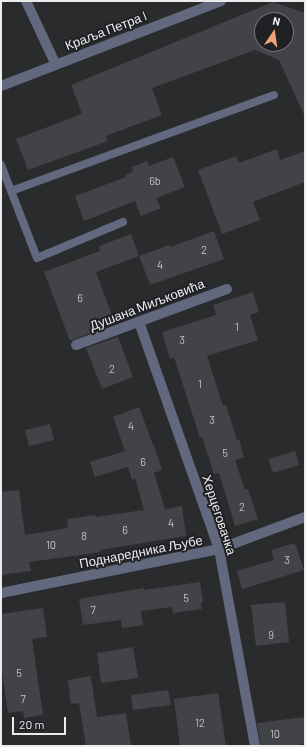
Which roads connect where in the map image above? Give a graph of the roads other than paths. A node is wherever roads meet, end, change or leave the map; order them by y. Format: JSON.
{"nodes":[{"id":1,"x":26,"y":1,"type":"edge"},
{"id":2,"x":221,"y":1,"type":"edge"},
{"id":3,"x":56,"y":65,"type":"junction"},
{"id":4,"x":1,"y":86,"type":"edge"},
{"id":5,"x":274,"y":95,"type":"dead end"},
{"id":6,"x":1,"y":165,"type":"edge"},
{"id":7,"x":11,"y":191,"type":"junction"},
{"id":8,"x":123,"y":222,"type":"dead end"},
{"id":9,"x":227,"y":289,"type":"dead end"},
{"id":10,"x":139,"y":322,"type":"junction"},
{"id":11,"x":76,"y":345,"type":"dead end"},
{"id":12,"x":305,"y":517,"type":"edge"},
{"id":13,"x":219,"y":549,"type":"junction"},
{"id":14,"x":1,"y":593,"type":"edge"},
{"id":15,"x":255,"y":746,"type":"edge"}],
"edges":[{"from":1,"to":3,"type":"street"},
{"from":2,"to":3,"type":"street","name":"Краља Петра I"},
{"from":3,"to":4,"type":"street","name":"Краља Петра I"},
{"from":5,"to":7,"type":"lane"},
{"from":6,"to":7,"type":"lane"},
{"from":7,"to":8,"type":"lane"},
{"from":9,"to":10,"type":"street","name":"Душана Миљковића"},
{"from":10,"to":11,"type":"street","name":"Душана Миљковића"},
{"from":10,"to":13,"type":"street","name":"Херцеговачка"},
{"from":12,"to":13,"type":"street","name":"Поднаредника Љубе"},
{"from":13,"to":14,"type":"street","name":"Поднаредника Љубе"},
{"from":13,"to":15,"type":"street","name":"Херцеговачка"}]}
